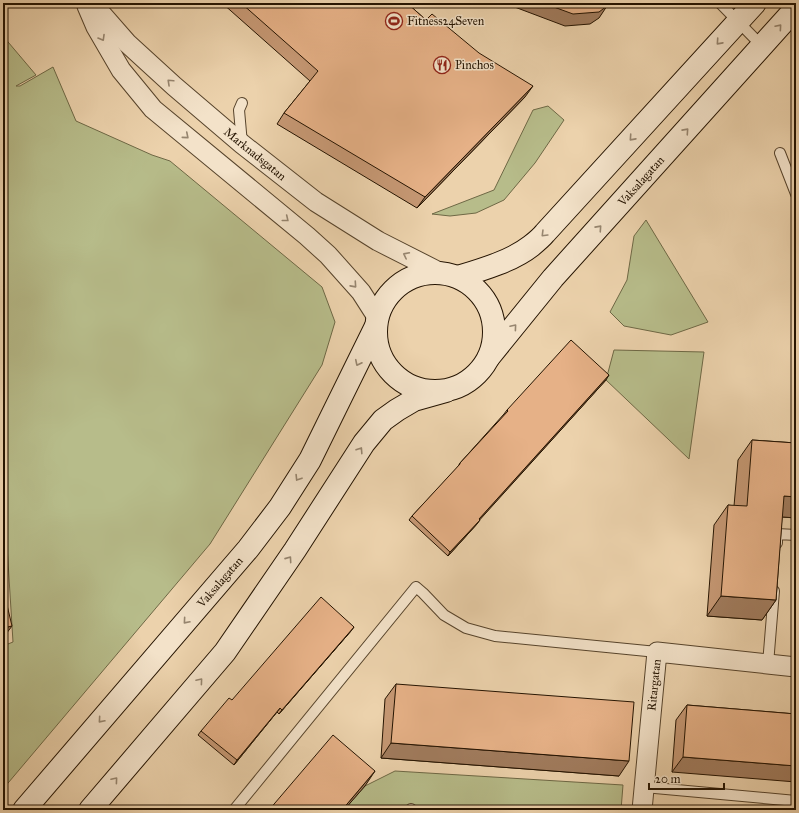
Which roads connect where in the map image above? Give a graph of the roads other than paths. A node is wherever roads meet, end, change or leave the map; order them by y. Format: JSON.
{"nodes":[{"id":1,"x":85,"y":3,"type":"edge"},
{"id":2,"x":92,"y":3,"type":"edge"},
{"id":3,"x":720,"y":3,"type":"edge"},
{"id":4,"x":755,"y":3,"type":"edge"},
{"id":5,"x":796,"y":8,"type":"edge"},
{"id":6,"x":738,"y":21,"type":"junction"},
{"id":7,"x":762,"y":46,"type":"junction"},
{"id":8,"x":242,"y":103,"type":"dead end"},
{"id":9,"x":242,"y":144,"type":"junction"},
{"id":10,"x":780,"y":153,"type":"dead end"},
{"id":11,"x":796,"y":194,"type":"edge"},
{"id":12,"x":450,"y":275,"type":"junction"},
{"id":13,"x":376,"y":322,"type":"junction"},
{"id":14,"x":489,"y":356,"type":"junction"},
{"id":15,"x":446,"y":391,"type":"junction"},
{"id":16,"x":796,"y":535,"type":"edge"},
{"id":17,"x":776,"y":556,"type":"edge"},
{"id":18,"x":774,"y":585,"type":"edge"},
{"id":19,"x":657,"y":652,"type":"junction"},
{"id":20,"x":768,"y":664,"type":"junction"},
{"id":21,"x":796,"y":667,"type":"edge"},
{"id":22,"x":644,"y":787,"type":"junction"},
{"id":23,"x":796,"y":801,"type":"edge"},
{"id":24,"x":24,"y":810,"type":"edge"},
{"id":25,"x":90,"y":810,"type":"edge"},
{"id":26,"x":234,"y":810,"type":"edge"},
{"id":27,"x":642,"y":810,"type":"edge"}],
"edges":[{"from":1,"to":13,"type":"street","one_way":true},
{"from":9,"to":2,"type":"street","name":"Marknadsgatan","one_way":true},
{"from":3,"to":6,"type":"lane"},
{"from":4,"to":6,"type":"main road"},
{"from":7,"to":5,"type":"main road","name":"Vaksalagatan","one_way":true},
{"from":6,"to":7,"type":"lane"},
{"from":6,"to":12,"type":"main road","one_way":true},
{"from":14,"to":7,"type":"main road","name":"Vaksalagatan","one_way":true},
{"from":8,"to":9,"type":"lane"},
{"from":12,"to":9,"type":"street","name":"Marknadsgatan","one_way":true},
{"from":10,"to":11,"type":"lane"},
{"from":12,"to":13,"type":"main road"},
{"from":12,"to":14,"type":"main road"},
{"from":13,"to":15,"type":"main road"},
{"from":13,"to":24,"type":"main road","name":"Vaksalagatan","one_way":true},
{"from":14,"to":15,"type":"main road"},
{"from":25,"to":15,"type":"main road","one_way":true},
{"from":16,"to":17,"type":"lane"},
{"from":18,"to":20,"type":"lane"},
{"from":19,"to":20,"type":"street","name":"Ritargatan"},
{"from":19,"to":22,"type":"street","name":"Ritargatan"},
{"from":19,"to":26,"type":"lane"},
{"from":20,"to":21,"type":"street","name":"Ritargatan"},
{"from":22,"to":23,"type":"lane"},
{"from":22,"to":27,"type":"street","name":"Ritargatan"}]}
